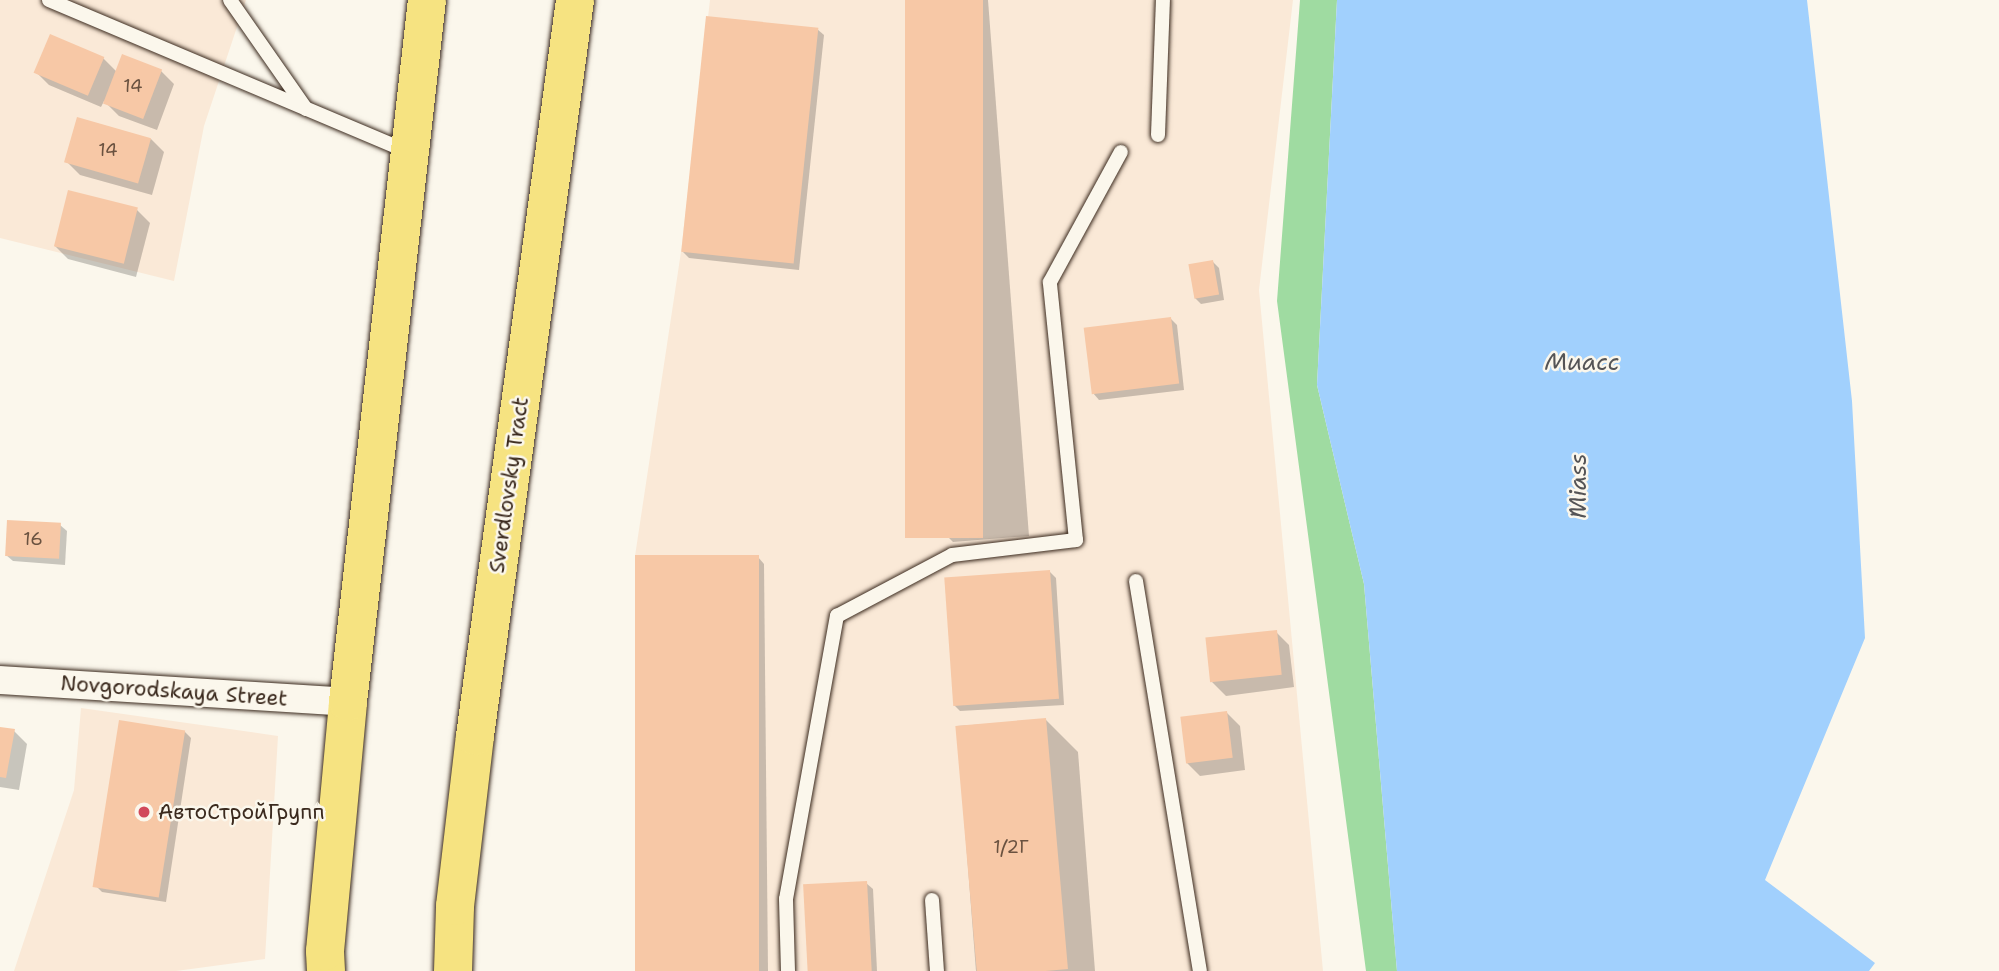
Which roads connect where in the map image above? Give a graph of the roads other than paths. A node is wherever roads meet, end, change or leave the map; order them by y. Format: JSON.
{"nodes":[{"id":1,"x":49,"y":0,"type":"edge"},
{"id":2,"x":230,"y":0,"type":"edge"},
{"id":3,"x":427,"y":0,"type":"edge"},
{"id":4,"x":575,"y":0,"type":"edge"},
{"id":5,"x":1163,"y":0,"type":"edge"},
{"id":6,"x":307,"y":110,"type":"junction"},
{"id":7,"x":1158,"y":135,"type":"dead end"},
{"id":8,"x":408,"y":152,"type":"junction"},
{"id":9,"x":1121,"y":152,"type":"dead end"},
{"id":10,"x":1136,"y":581,"type":"dead end"},
{"id":11,"x":0,"y":680,"type":"edge"},
{"id":12,"x":348,"y":702,"type":"junction"},
{"id":13,"x":932,"y":900,"type":"dead end"},
{"id":14,"x":326,"y":971,"type":"edge"},
{"id":15,"x":453,"y":971,"type":"edge"},
{"id":16,"x":788,"y":971,"type":"edge"},
{"id":17,"x":937,"y":971,"type":"edge"},
{"id":18,"x":1200,"y":971,"type":"edge"}],
"edges":[{"from":1,"to":6,"type":"lane"},
{"from":2,"to":6,"type":"lane"},
{"from":3,"to":8,"type":"main road"},
{"from":4,"to":15,"type":"main road","name":"Sverdlovsky Tract"},
{"from":5,"to":7,"type":"lane"},
{"from":6,"to":8,"type":"lane"},
{"from":8,"to":12,"type":"main road"},
{"from":9,"to":16,"type":"lane"},
{"from":10,"to":18,"type":"lane"},
{"from":11,"to":12,"type":"street","name":"Novgorodskaya Street"},
{"from":12,"to":14,"type":"main road"},
{"from":13,"to":17,"type":"lane"}]}
